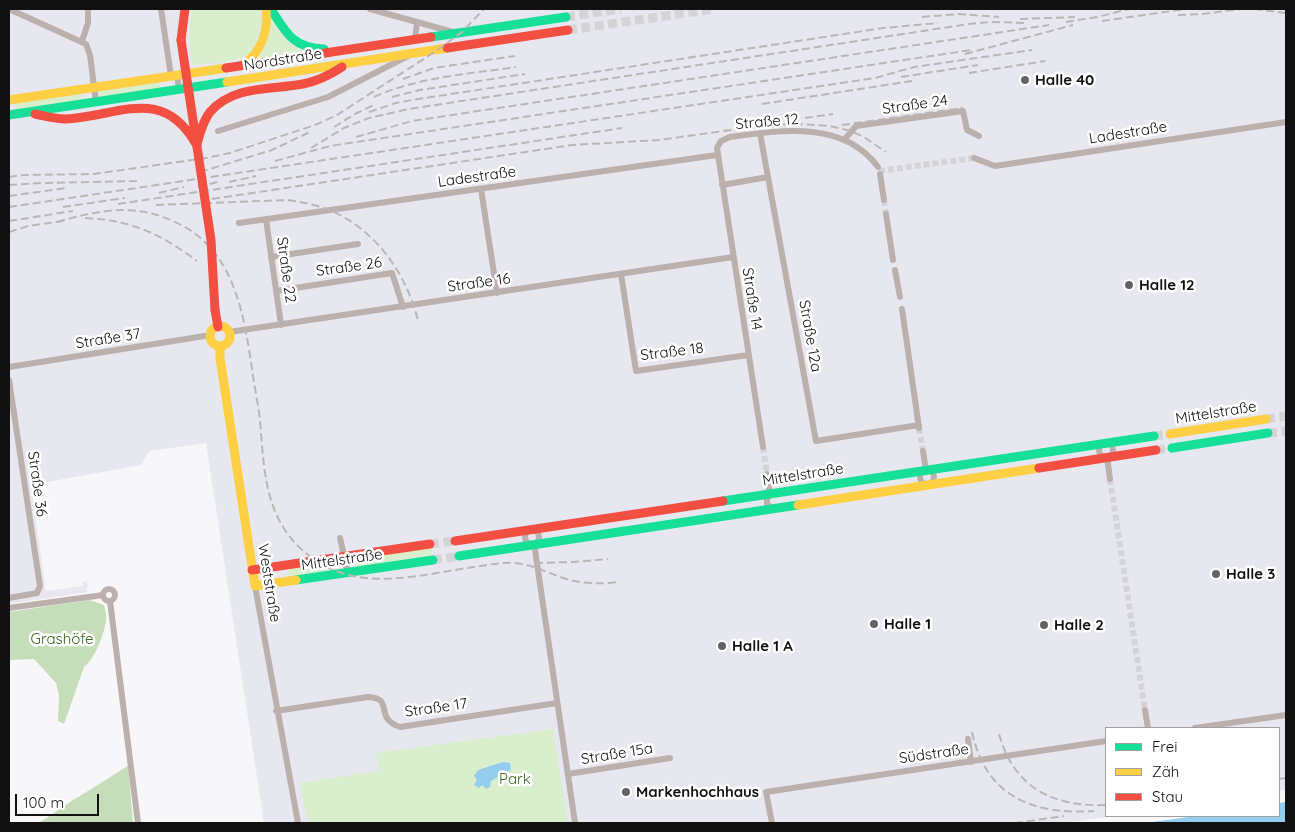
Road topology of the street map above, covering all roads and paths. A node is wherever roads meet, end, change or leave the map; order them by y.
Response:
1 (9, 9) edge
2 (88, 9) edge
3 (162, 9) edge
4 (185, 9) edge
5 (266, 9) edge
6 (271, 9) edge
7 (370, 9) edge
8 (417, 23) junction
9 (456, 33) junction
10 (415, 39) junction
11 (82, 41) junction
12 (357, 48) junction
13 (410, 55) junction
14 (346, 64) junction
15 (236, 67) junction
16 (171, 76) junction
17 (94, 88) junction
18 (179, 89) junction
19 (166, 91) junction
20 (9, 100) edge
21 (96, 102) junction
22 (28, 112) junction
23 (10, 116) edge
24 (1286, 122) edge
25 (218, 131) dead end
26 (760, 133) junction
27 (979, 136) dead end
28 (844, 140) junction
29 (196, 144) junction
30 (717, 155) junction
31 (974, 158) tunnel mouth
32 (768, 177) junction
33 (722, 185) junction
34 (481, 189) junction
35 (884, 200) tunnel mouth
36 (886, 214) tunnel mouth
37 (266, 219) junction
38 (239, 223) dead end
39 (358, 244) dead end
40 (271, 257) junction
41 (733, 257) junction
42 (893, 260) dead end
43 (895, 270) dead end
44 (620, 274) junction
45 (276, 291) junction
46 (496, 293) junction
47 (900, 298) dead end
48 (403, 307) junction
49 (902, 309) dead end
50 (281, 325) junction
51 (218, 327) junction
52 (229, 332) junction
53 (211, 335) junction
54 (220, 346) junction
55 (748, 355) junction
56 (9, 367) edge
57 (9, 380) edge
58 (1266, 419) tunnel mouth
59 (1268, 433) tunnel mouth
60 (1170, 434) tunnel mouth
61 (1154, 436) tunnel mouth
62 (1105, 444) junction
63 (763, 447) tunnel mouth
64 (1172, 448) tunnel mouth
65 (1156, 450) tunnel mouth
66 (923, 451) tunnel mouth
67 (1107, 457) junction
68 (926, 470) junction
69 (767, 474) tunnel mouth
70 (1110, 479) tunnel mouth
71 (928, 484) junction
72 (774, 493) junction
73 (776, 507) junction
74 (668, 509) junction
75 (595, 520) junction
76 (670, 523) junction
77 (531, 530) junction
78 (597, 534) junction
79 (340, 538) dead end
80 (456, 541) tunnel mouth
81 (534, 543) junction
82 (430, 544) tunnel mouth
83 (458, 556) tunnel mouth
84 (345, 557) junction
85 (433, 560) tunnel mouth
86 (252, 570) junction
87 (348, 573) junction
88 (255, 586) junction
89 (103, 595) junction
90 (9, 598) edge
91 (110, 601) junction
92 (9, 608) edge
93 (557, 703) junction
94 (1145, 710) tunnel mouth
95 (276, 711) junction
96 (1286, 715) edge
97 (1148, 727) edge
98 (1202, 727) edge
99 (968, 739) dead end
100 (1105, 742) edge
101 (670, 758) dead end
102 (971, 762) junction
103 (568, 774) junction
104 (138, 823) edge
105 (298, 823) edge
106 (575, 823) edge
107 (772, 823) edge

1 - 11 street
2 - 11 street
3 - 16 street
4 - 29 street, bridge
5 - 15 street
6 - 12 street
7 - 8 street
8 - 9 street
8 - 10 street
9 - 10 street, Nordstraße
9 - 13 street, Nordstraße
10 - 12 street, Nordstraße
11 - 17 street
12 - 15 street, Nordstraße
13 - 14 street, Nordstraße
13 - 25 street
14 - 18 street, Nordstraße
14 - 29 street
15 - 16 street, Nordstraße
16 - 17 street, Nordstraße
16 - 18 street
16 - 19 street
17 - 20 street, Nordstraße
17 - 21 street
18 - 19 street, Nordstraße
19 - 21 street, Nordstraße
21 - 22 street, Nordstraße
22 - 23 street, Nordstraße
22 - 29 street
24 - 31 street, Ladestraße
26 - 28 street, Straße 12
26 - 30 street, Straße 12
26 - 32 street, Straße 12a
27 - 28 street, Straße 24
28 - 35 street, Straße 12
29 - 51 street, bridge
30 - 33 street, Straße 14
30 - 34 street, Ladestraße
32 - 33 street
32 - 49 street, Straße 12a
33 - 41 street, Straße 14
34 - 37 street, Ladestraße
34 - 46 street
36 - 42 street
37 - 38 street, Ladestraße
37 - 40 street, Straße 22
39 - 40 street
40 - 45 street, Straße 22
41 - 44 street, Straße 16
41 - 55 street, Straße 14
43 - 47 street
44 - 46 street, Straße 16
44 - 55 street, Straße 18
45 - 48 street, Straße 26
45 - 50 street, Straße 22
46 - 48 street, Straße 16
48 - 50 street, Straße 16
50 - 52 street, Straße 16
51 - 52 street
51 - 53 street
52 - 54 street
53 - 54 street
53 - 56 street, Straße 37
54 - 86 street, Weststraße
55 - 63 street, Straße 14
57 - 90 street, Straße 36
58 - 60 street, Mittelstraße
59 - 64 street, Mittelstraße
61 - 62 street, Mittelstraße
62 - 67 street
62 - 68 street, Mittelstraße
65 - 67 street, Mittelstraße
66 - 68 street
67 - 70 street
67 - 71 street, Mittelstraße
68 - 71 street
68 - 71 street
68 - 72 street, Mittelstraße
69 - 72 street
71 - 73 street, Mittelstraße
72 - 73 street
72 - 73 street
72 - 74 street, Mittelstraße
73 - 76 street, Mittelstraße
74 - 75 street, Mittelstraße
74 - 76 street
75 - 77 street, Mittelstraße
75 - 78 street
76 - 78 street, Mittelstraße
77 - 80 street, Mittelstraße
77 - 81 street
78 - 81 street, Mittelstraße
79 - 84 street
81 - 83 street, Mittelstraße
81 - 93 street
82 - 84 street, Mittelstraße
84 - 86 street, Mittelstraße
84 - 87 street
85 - 87 street, Mittelstraße
86 - 88 street, Weststraße
87 - 88 street, Mittelstraße
88 - 95 street, Weststraße
89 - 91 street
89 - 91 street
89 - 92 street
91 - 104 street
93 - 95 street, Straße 17
93 - 103 street
94 - 97 street
95 - 105 street, Weststraße
96 - 98 street
99 - 102 street
100 - 102 street, Südstraße
101 - 103 street, Straße 15a
102 - 107 street, Südstraße
103 - 106 street

